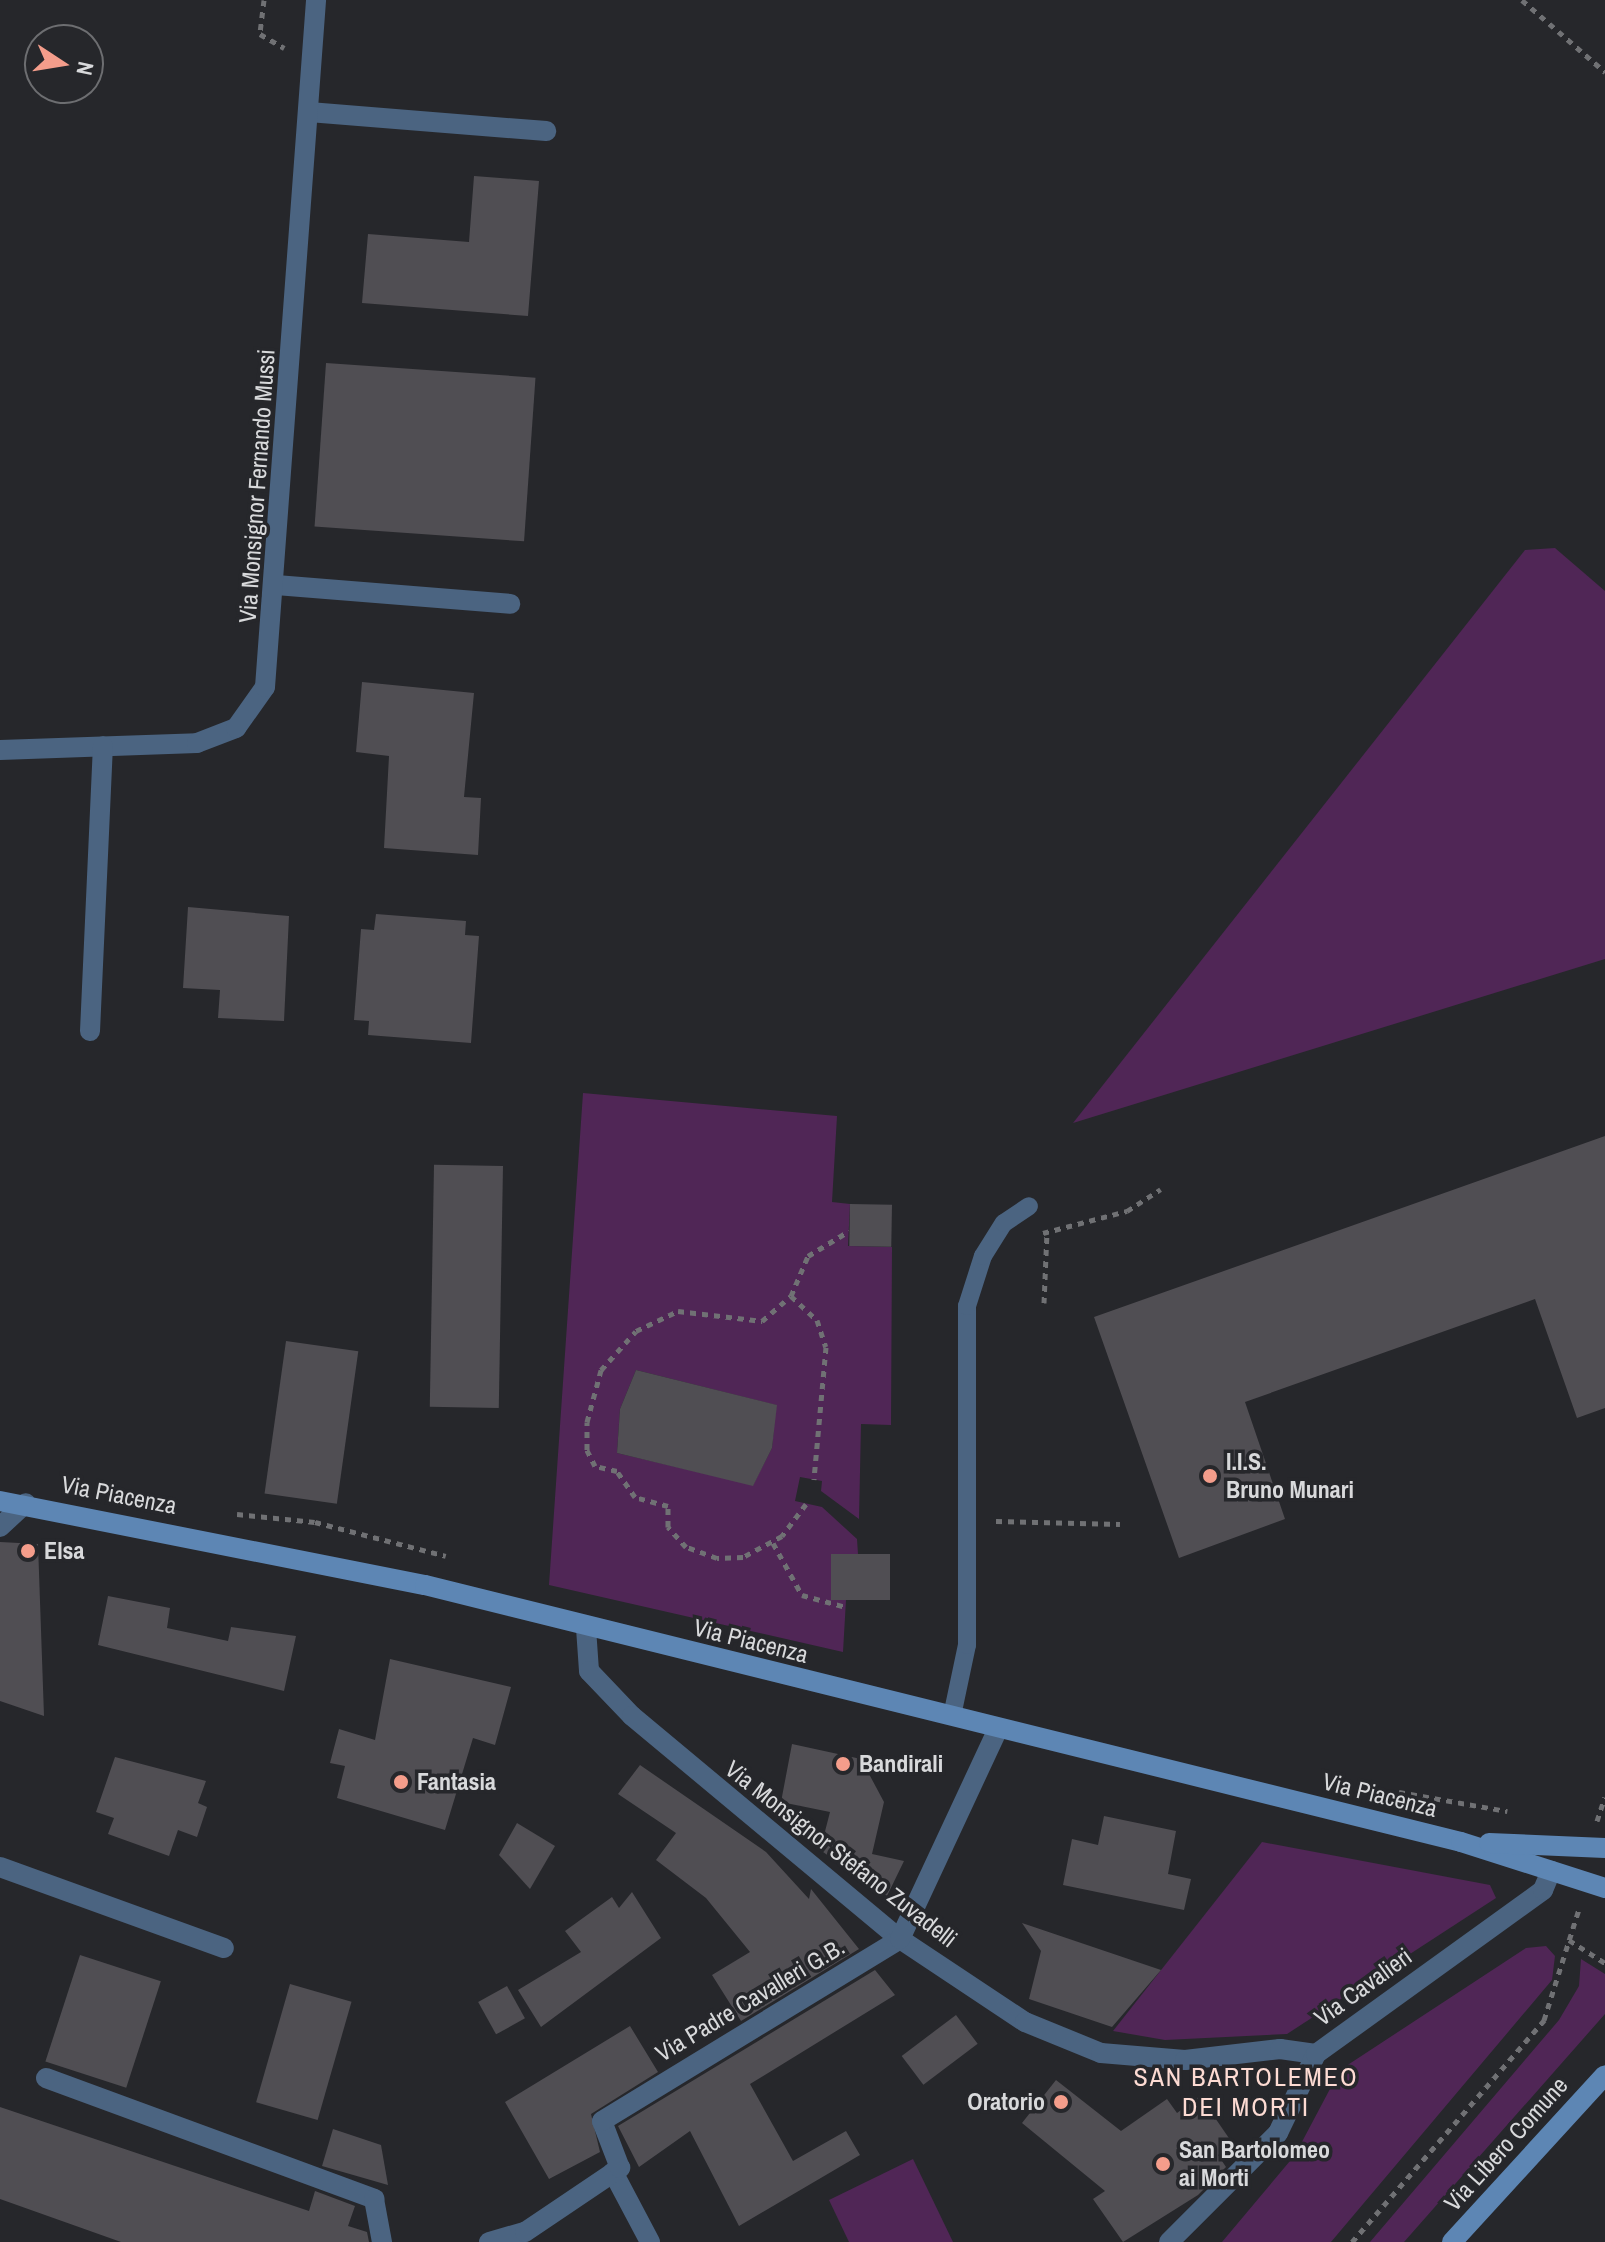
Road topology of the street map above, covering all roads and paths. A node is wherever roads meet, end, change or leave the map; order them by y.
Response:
1 (264, 0) edge
2 (316, 0) edge
3 (1522, 0) edge
4 (289, 60) dead end
5 (1605, 72) edge
6 (309, 112) junction
7 (546, 131) dead end
8 (276, 585) junction
9 (510, 604) dead end
10 (103, 746) junction
11 (0, 750) edge
12 (90, 1031) dead end
13 (1161, 1189) dead end
14 (1029, 1206) dead end
15 (1004, 1223) junction
16 (849, 1231) dead end
17 (1047, 1232) junction
18 (791, 1296) junction
19 (1044, 1303) dead end
20 (814, 1479) dead end
21 (0, 1501) edge
22 (26, 1503) junction
23 (806, 1504) dead end
24 (967, 1519) junction
25 (1120, 1524) dead end
26 (0, 1527) edge
27 (773, 1543) junction
28 (846, 1607) dead end
29 (586, 1628) junction
30 (952, 1716) junction
31 (998, 1729) junction
32 (1605, 1797) edge
33 (1461, 1842) junction
34 (1598, 1848) edge
35 (0, 1867) edge
36 (1551, 1871) junction
37 (1595, 1885) edge
38 (900, 1939) junction
39 (1569, 1940) junction
40 (224, 1948) dead end
41 (1605, 1963) edge
42 (1316, 2054) junction
43 (1603, 2075) edge
44 (46, 2078) dead end
45 (613, 2172) junction
46 (382, 2242) edge
47 (489, 2242) edge
48 (650, 2242) edge
49 (1169, 2242) edge
50 (1352, 2242) edge
51 (1452, 2242) edge

1 - 4 path
2 - 6 street, Via Monsignor Fernando Mussi
3 - 5 path
6 - 7 street
6 - 8 street, Via Monsignor Fernando Mussi
8 - 9 street
8 - 10 street, Via Monsignor Fernando Mussi
10 - 11 street, Via Monsignor Fernando Mussi
10 - 12 street
13 - 17 path
14 - 15 lane
15 - 17 path
15 - 24 lane
16 - 18 path
17 - 19 path
18 - 20 path
18 - 27 path
21 - 22 main road, Via Piacenza
22 - 26 street, Via Piacenza
22 - 29 main road, Via Piacenza
23 - 27 path
24 - 25 path
24 - 30 lane
27 - 28 path
29 - 30 main road, Via Piacenza
29 - 38 street, Via Monsignor Stefano Zuvadelli
30 - 31 main road, Via Piacenza
31 - 33 main road, Via Piacenza
31 - 38 street
32 - 34 path
33 - 34 main road, Via Piacenza
33 - 36 main road, Via Piacenza
35 - 40 street
36 - 37 main road, Via Piacenza
36 - 42 street, Via Cavalieri
37 - 39 path
38 - 42 street, Via Monsignor Stefano Zuvadelli
38 - 45 street, Via Padre Cavalleri G.B.
39 - 41 path
39 - 50 path
42 - 49 street, Via Cavalieri
43 - 51 main road, Via Libero Comune
44 - 46 street
45 - 47 street
45 - 48 street

